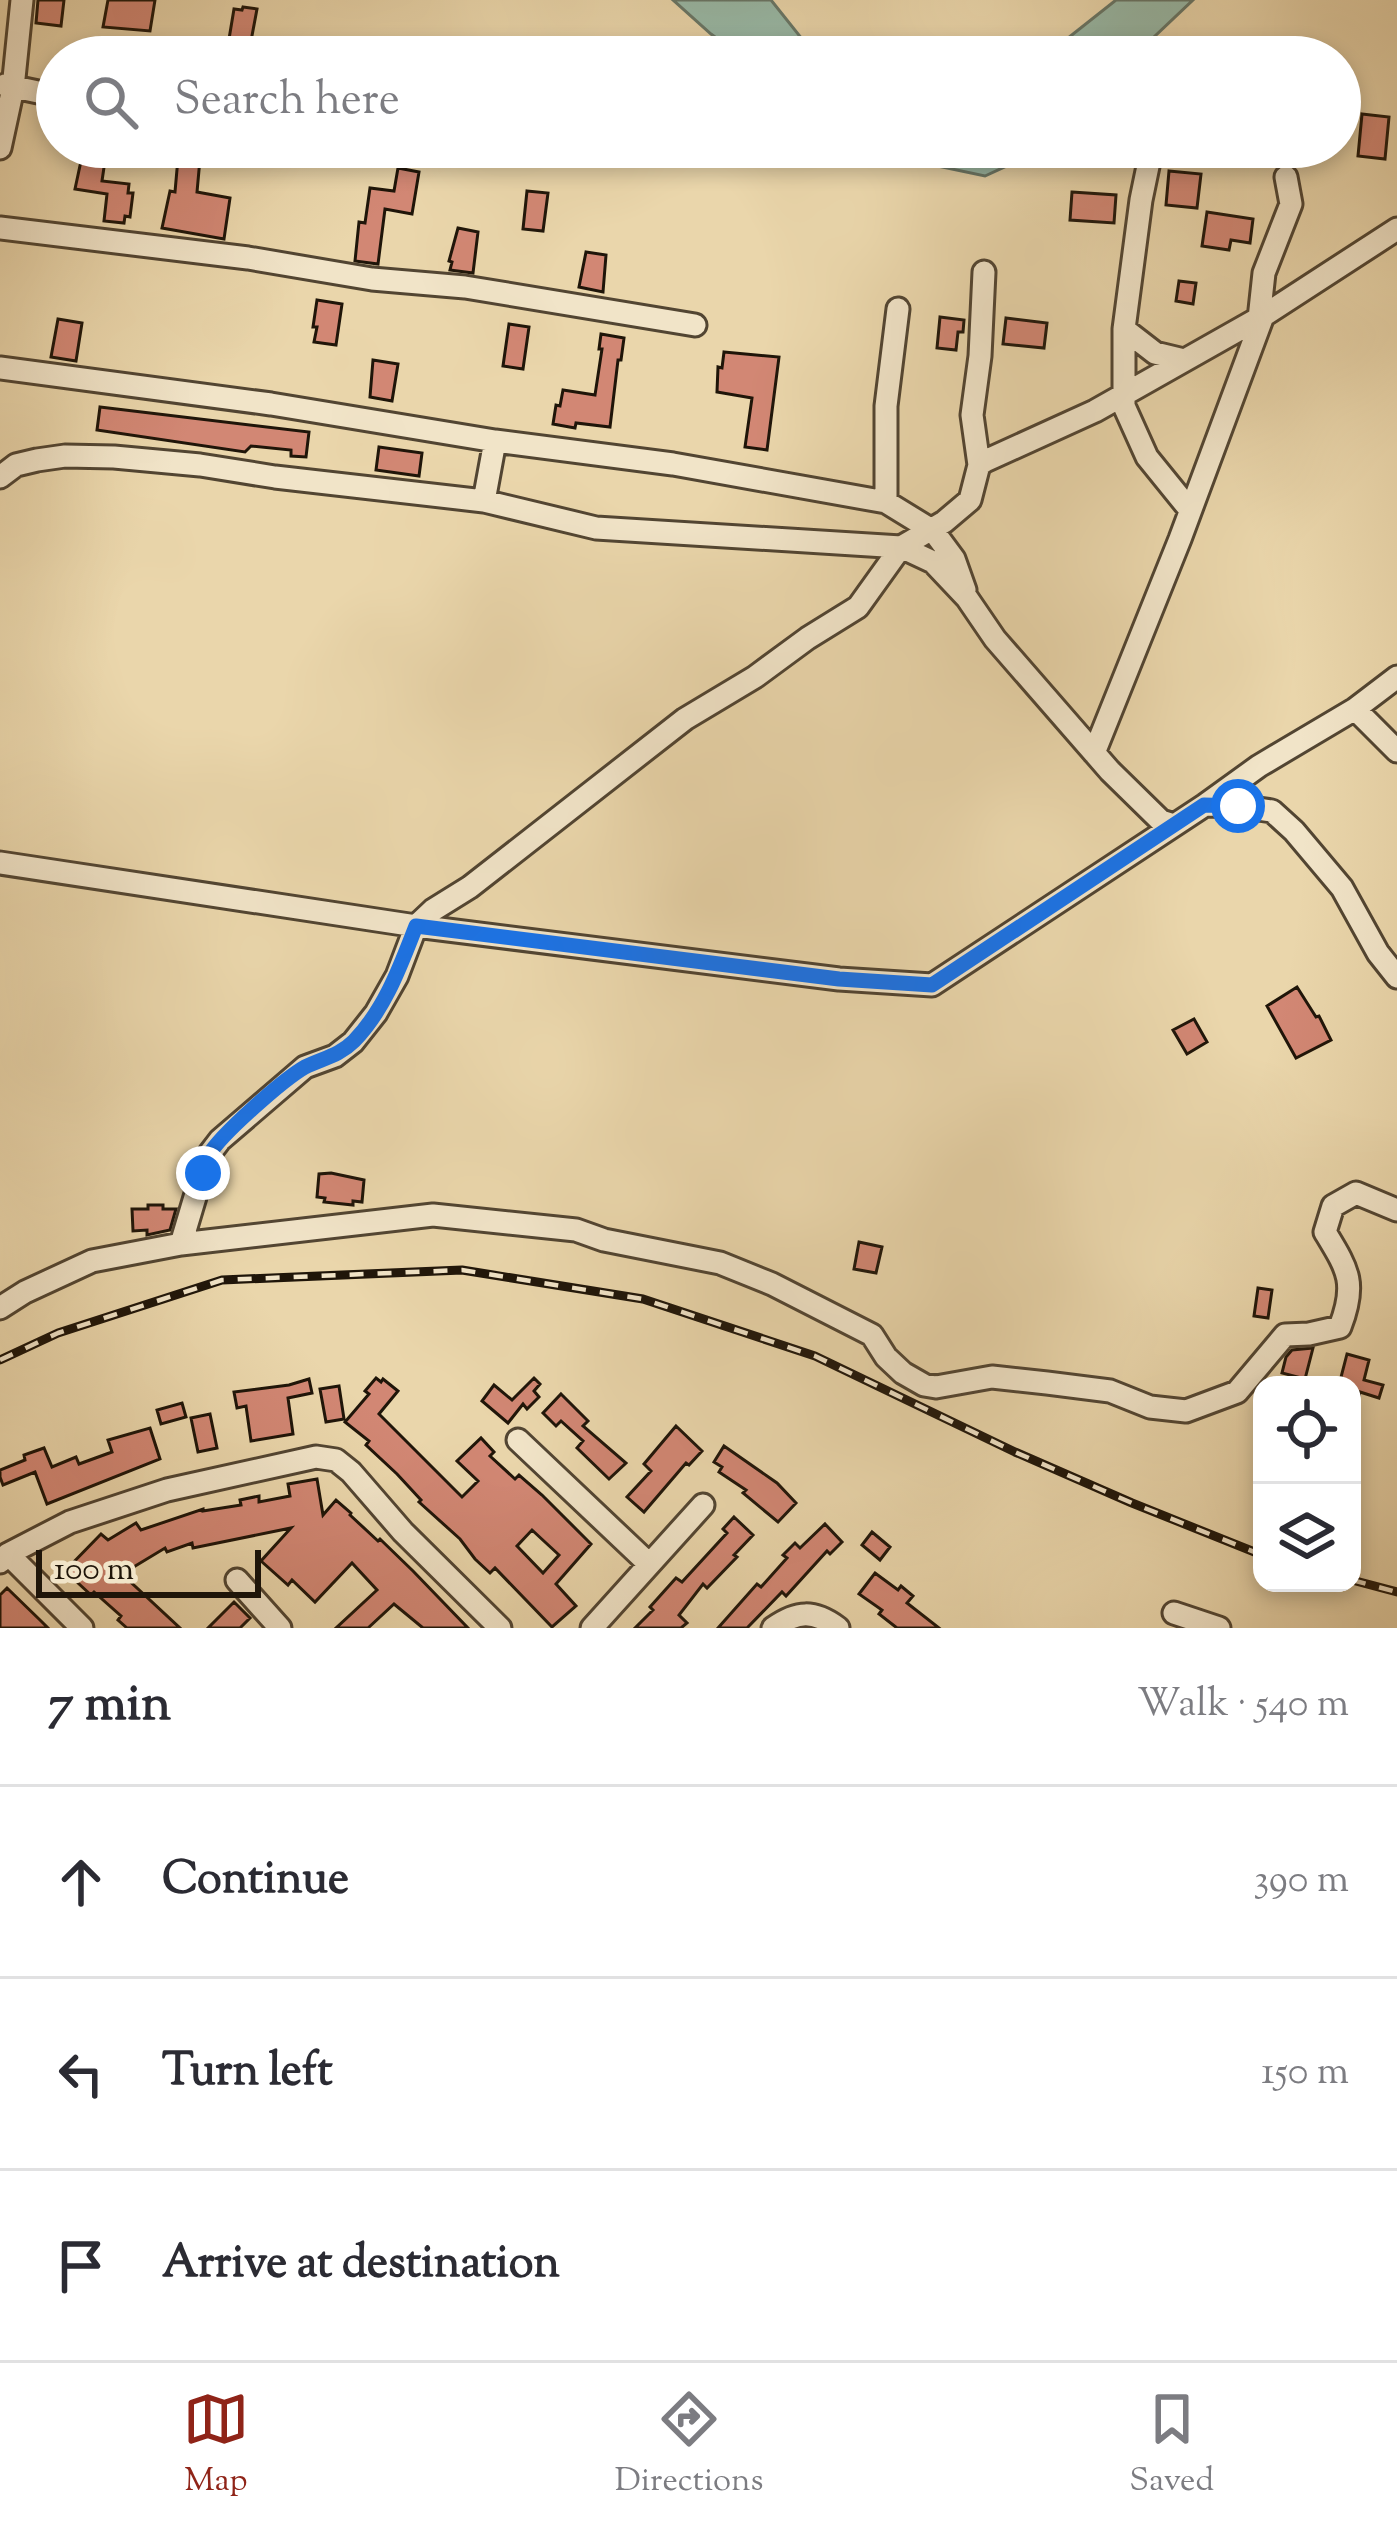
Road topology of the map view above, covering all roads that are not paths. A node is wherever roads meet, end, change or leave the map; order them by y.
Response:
1 (22, 0) edge
2 (7, 86) edge
3 (0, 148) edge
4 (1148, 168) edge
5 (1286, 177) dead end
6 (0, 228) edge
7 (1397, 229) edge
8 (983, 272) dead end
9 (898, 309) dead end
10 (1261, 317) junction
11 (695, 326) dead end
12 (1124, 329) junction
13 (1224, 338) junction
14 (1184, 360) junction
15 (1246, 362) junction
16 (0, 368) edge
17 (1124, 394) junction
18 (495, 442) junction
19 (979, 465) junction
20 (0, 477) edge
21 (484, 501) junction
22 (886, 502) junction
23 (1190, 510) junction
24 (930, 529) junction
25 (902, 547) junction
26 (968, 598) junction
27 (1397, 677) edge
28 (1354, 709) junction
29 (1397, 751) edge
30 (1094, 753) junction
31 (1204, 805) junction
32 (1174, 826) junction
33 (0, 863) edge
34 (416, 926) junction
35 (1397, 977) edge
36 (1397, 1210) edge
37 (181, 1244) junction
38 (0, 1308) edge
39 (518, 1440) dead end
40 (703, 1504) dead end
41 (4, 1558) edge
42 (649, 1564) junction
43 (237, 1580) dead end
44 (1174, 1613) dead end
45 (82, 1628) edge
46 (280, 1628) edge
47 (500, 1628) edge
48 (592, 1628) edge
49 (773, 1628) edge
50 (838, 1628) edge
51 (1219, 1628) edge

1 - 2 street
2 - 3 street
4 - 12 street
5 - 10 street
6 - 11 street
7 - 10 street
8 - 19 street
9 - 22 street
10 - 13 street
10 - 15 street
12 - 14 street
12 - 17 street
13 - 14 street
13 - 15 street
14 - 17 street
15 - 23 street
16 - 18 street
17 - 19 street
17 - 23 street
18 - 21 street
18 - 22 street
19 - 24 street
20 - 21 street
21 - 25 street
22 - 24 street
23 - 30 street
24 - 25 street
24 - 26 street
25 - 26 street
25 - 34 street
26 - 30 street
27 - 28 street
28 - 29 street
28 - 31 street
30 - 32 street
31 - 32 street
31 - 35 street
32 - 34 street
33 - 34 street
34 - 37 street
36 - 37 street
37 - 38 street
39 - 42 street
40 - 42 street
41 - 45 street
41 - 47 street
42 - 48 street
43 - 46 street
44 - 51 street
49 - 50 street

